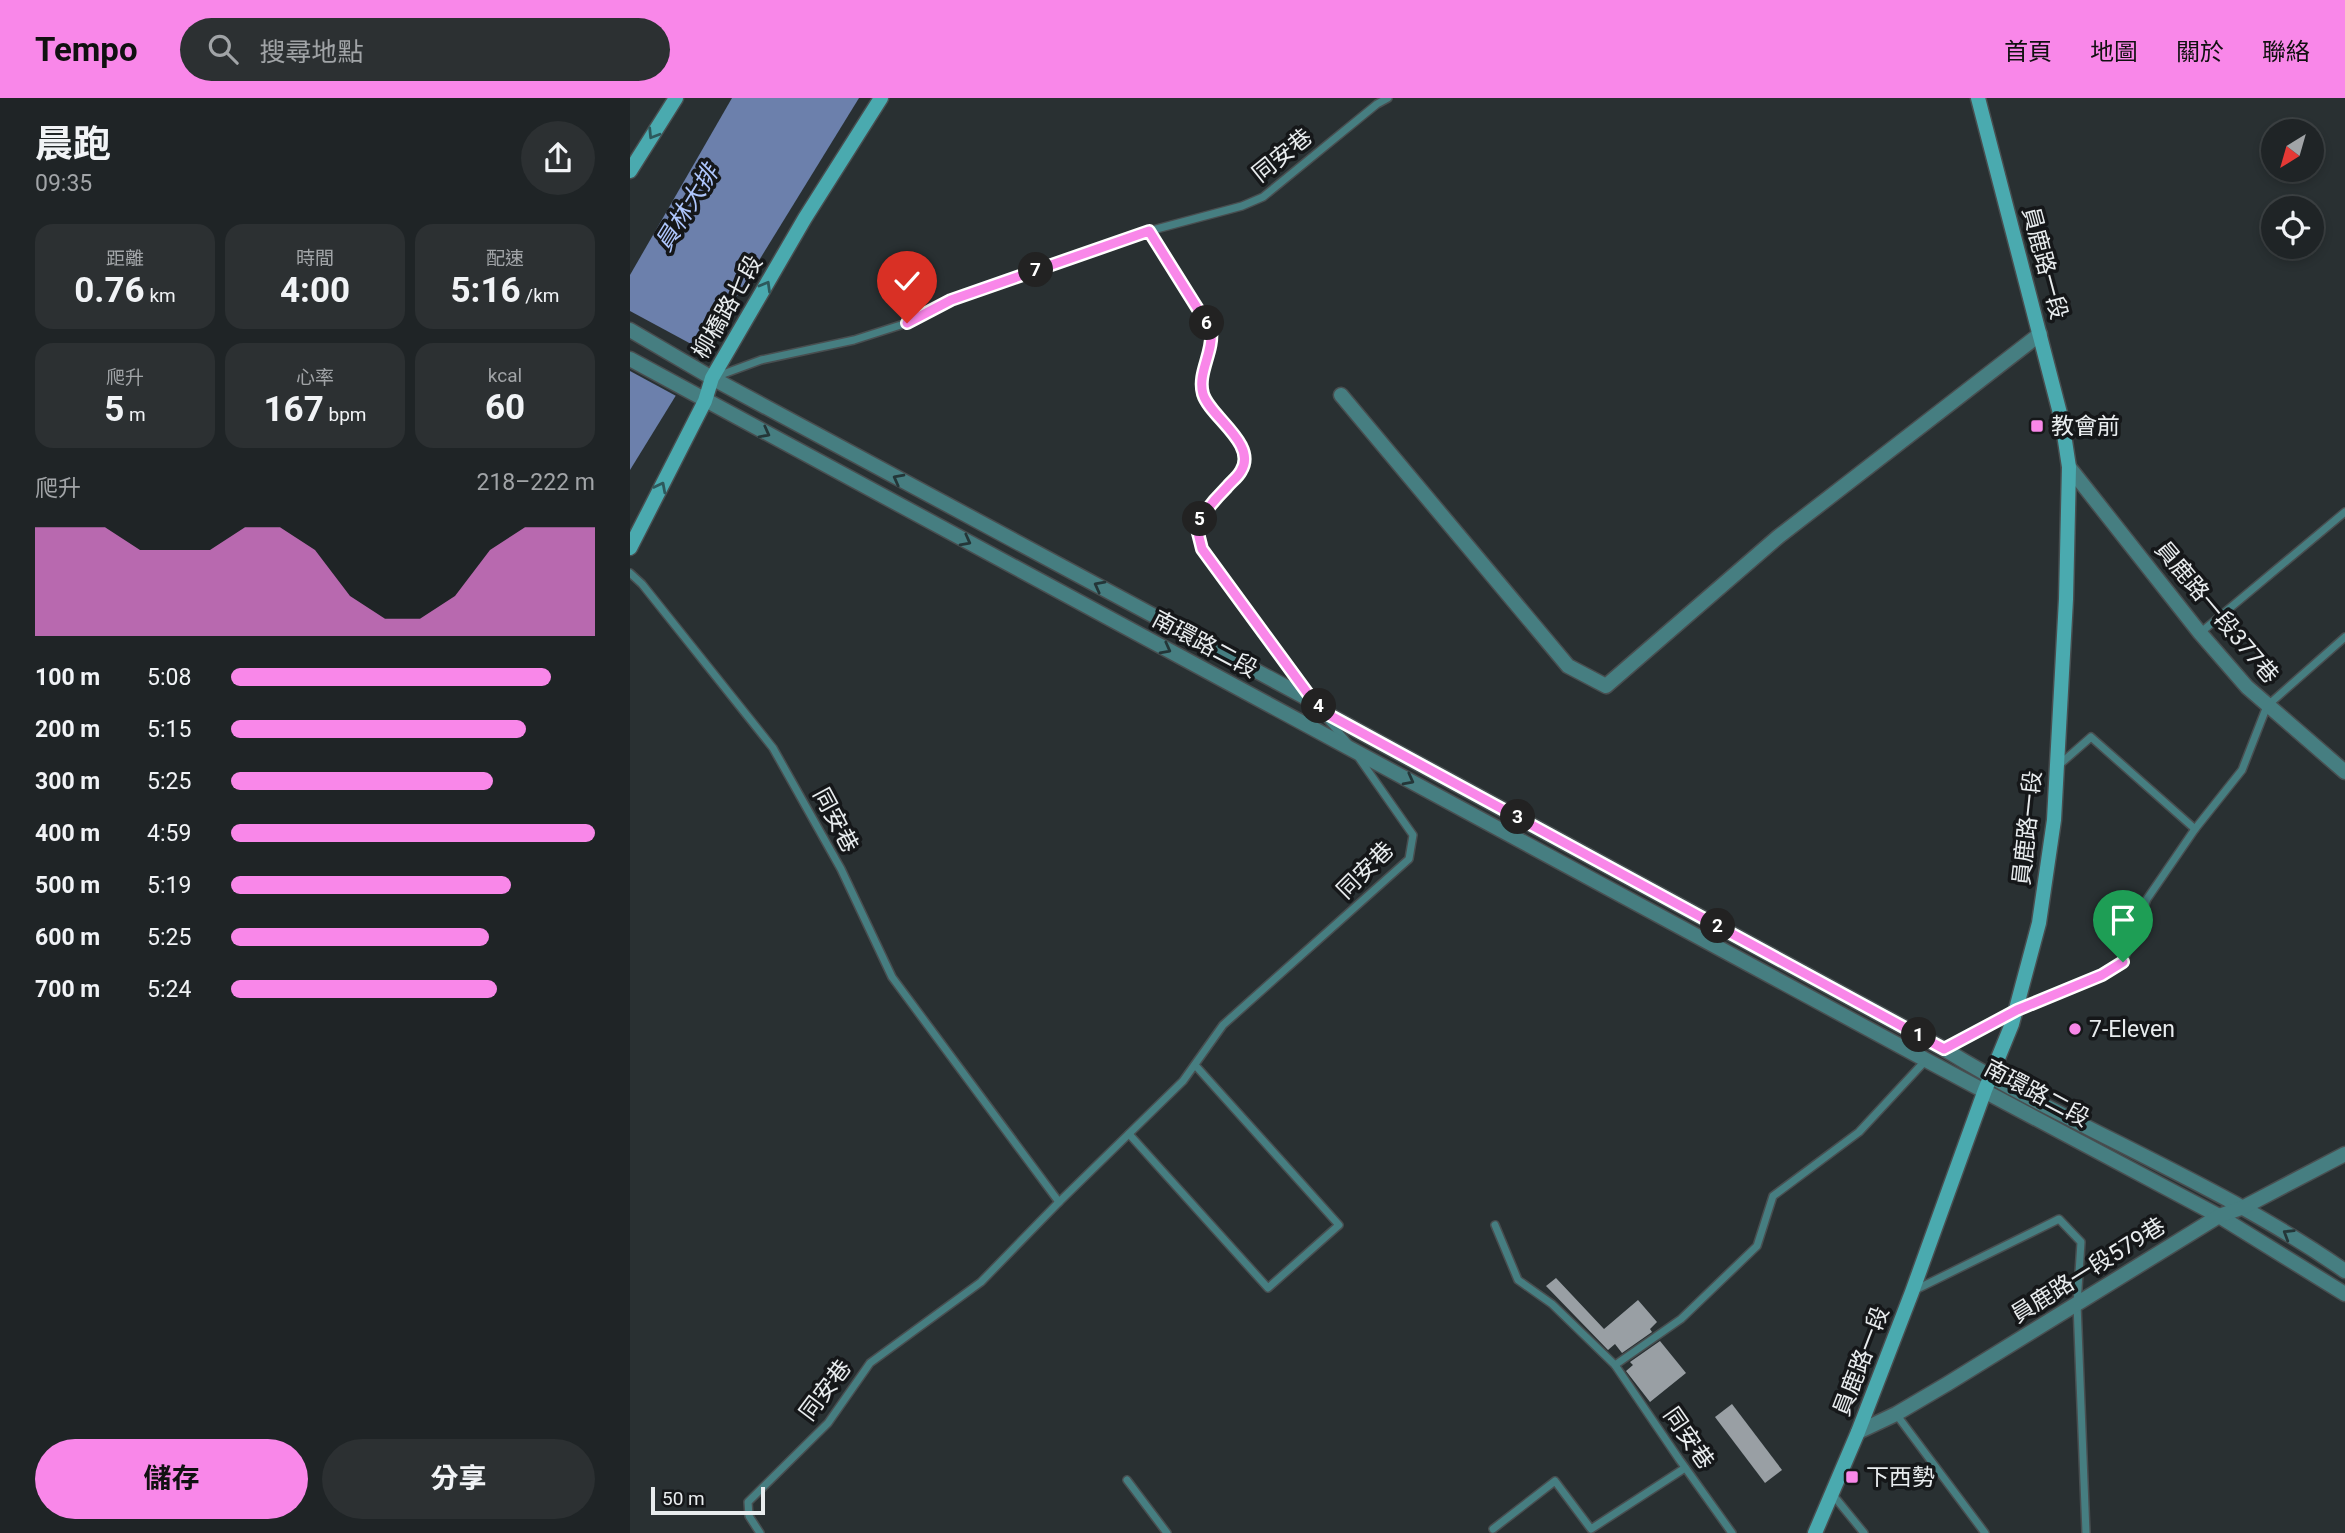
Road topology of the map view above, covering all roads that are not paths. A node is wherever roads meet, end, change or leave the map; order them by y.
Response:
1 (676, 98) edge
2 (881, 98) edge
3 (1388, 98) edge
4 (1978, 98) edge
5 (630, 171) edge
6 (1149, 231) junction
7 (630, 330) edge
8 (2040, 334) junction
9 (630, 359) edge
10 (712, 378) junction
11 (1341, 395) dead end
12 (705, 401) junction
13 (2069, 467) junction
14 (2345, 512) edge
15 (630, 548) edge
16 (630, 573) edge
17 (2200, 633) junction
18 (2345, 637) edge
19 (1314, 702) junction
20 (2267, 706) junction
21 (1354, 750) junction
22 (2057, 766) junction
23 (2345, 772) edge
24 (2194, 828) junction
25 (2017, 1010) junction
26 (1944, 1049) junction
27 (1926, 1060) junction
28 (1195, 1065) junction
29 (1988, 1084) junction
30 (1129, 1133) junction
31 (2345, 1154) edge
32 (1059, 1202) junction
33 (2244, 1207) junction
34 (2219, 1216) junction
35 (1495, 1225) dead end
36 (2345, 1271) edge
37 (1912, 1292) junction
38 (2345, 1294) edge
39 (2077, 1304) junction
40 (1615, 1365) junction
41 (1896, 1414) junction
42 (1858, 1432) junction
43 (1685, 1468) junction
44 (1127, 1480) dead end
45 (1833, 1495) junction
46 (1493, 1529) dead end
47 (760, 1533) edge
48 (1167, 1533) edge
49 (1732, 1533) edge
50 (1815, 1533) edge
51 (1864, 1533) edge
52 (1985, 1533) edge
53 (2086, 1533) edge

1 -> 5 main road
10 -> 2 main road, 柳橋路七段
3 - 6 lane, 同安巷
4 - 8 main road, 員鹿路一段
6 - 10 lane, 同安巷
6 - 19 lane, 同安巷
7 - 10 street, 南環路二段
8 - 11 street
8 - 13 main road, 員鹿路一段
9 - 12 street, 南環路二段
10 - 12 main road, 柳橋路七段
19 -> 10 street, 南環路二段
15 -> 12 main road, 柳橋路七段
12 -> 21 street, 南環路二段
13 - 17 street, 員鹿路一段377巷
13 - 22 main road, 員鹿路一段
14 - 17 lane
16 - 32 lane, 同安巷
17 - 20 street, 員鹿路一段377巷
18 - 20 lane
19 - 21 lane, 同安巷
19 - 26 street, 南環路二段
20 - 23 street, 員鹿路一段377巷
20 - 24 lane
21 -> 27 street, 南環路二段
21 - 28 lane, 同安巷
22 - 24 lane
22 - 25 main road, 員鹿路一段
24 - 25 lane
25 - 26 lane
25 - 29 main road, 員鹿路一段
26 - 29 street, 南環路二段
27 - 29 street, 南環路二段
27 - 40 lane
28 - 30 lane, 同安巷
28 - 30 lane
29 - 33 street, 南環路二段
29 - 34 street, 南環路二段
29 - 37 main road, 員鹿路一段
30 - 32 lane, 同安巷
31 - 33 street, 員鹿路一段579巷
32 - 47 lane, 同安巷
33 - 34 street, 員鹿路一段579巷
36 -> 33 street, 南環路二段
34 - 38 street, 南環路二段
34 - 39 street, 員鹿路一段579巷
35 - 40 lane, 同安巷
37 - 39 lane
37 - 42 main road, 員鹿路一段
39 - 41 street, 員鹿路一段579巷
39 - 53 lane
40 - 43 lane, 同安巷
41 - 42 street, 員鹿路一段579巷
41 - 52 lane
42 - 45 main road, 員鹿路一段
43 - 46 lane
43 - 49 lane, 同安巷
44 - 48 lane
45 - 50 main road, 員鹿路一段
45 - 51 lane

